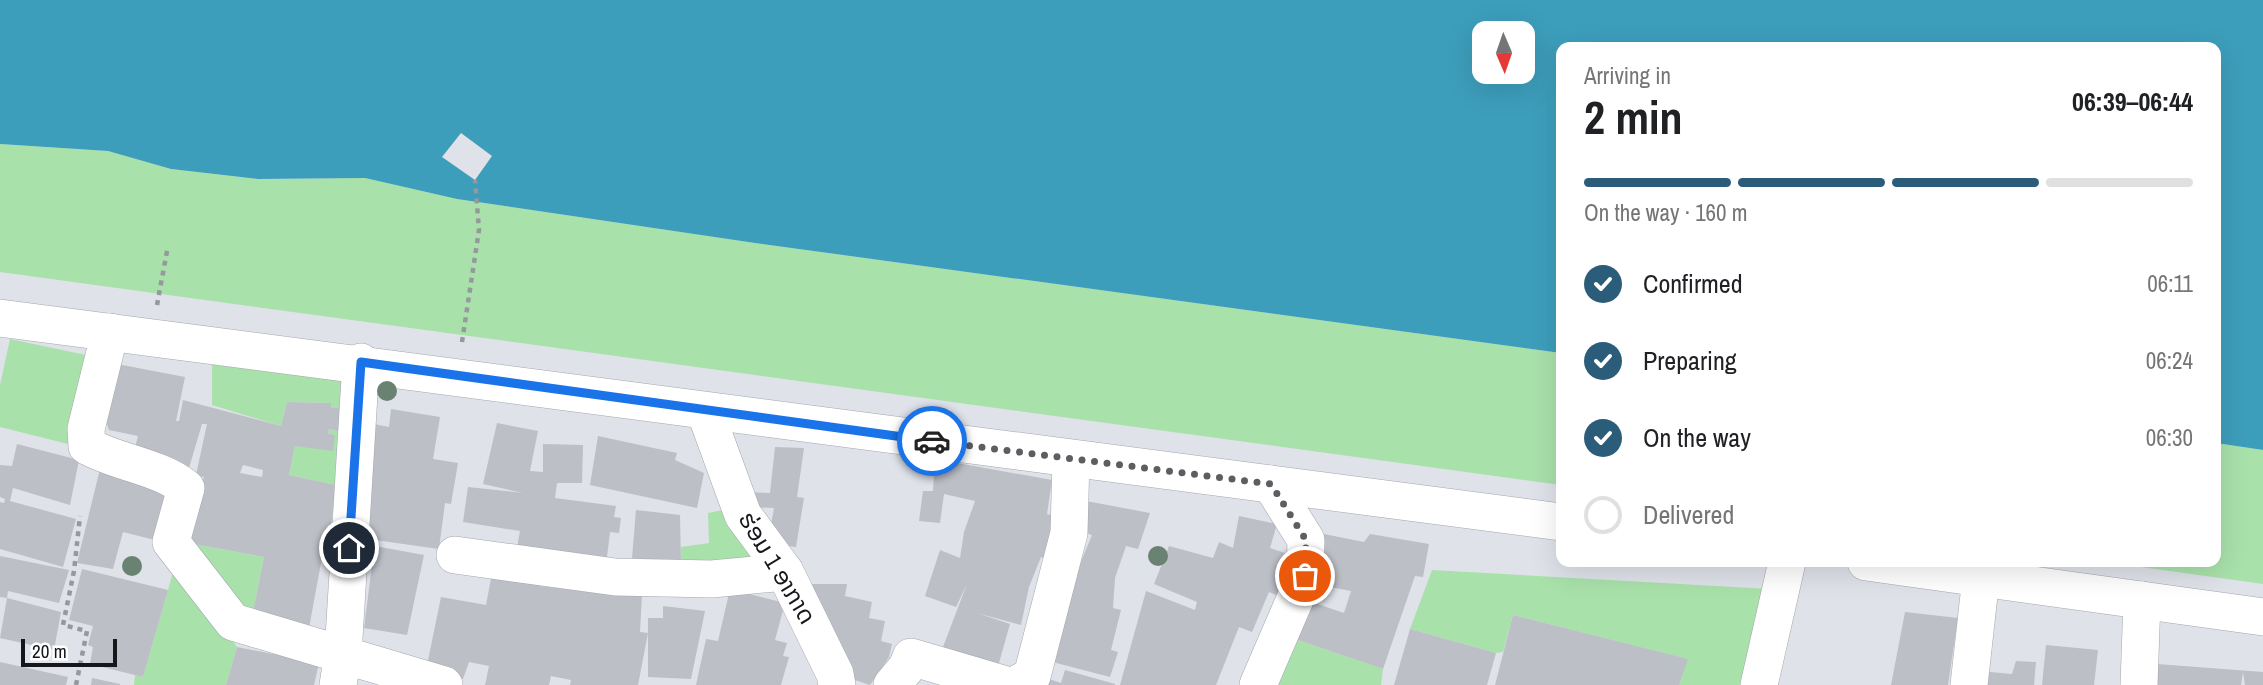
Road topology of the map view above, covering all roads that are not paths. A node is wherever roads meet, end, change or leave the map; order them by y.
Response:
1 (0, 320) edge
2 (110, 332) junction
3 (361, 362) junction
4 (705, 411) junction
5 (1071, 459) junction
6 (1271, 484) junction
7 (1556, 521) edge
8 (455, 555) dead end
9 (1786, 567) edge
10 (1904, 567) edge
11 (785, 572) junction
12 (1981, 577) junction
13 (2142, 600) junction
14 (2263, 617) edge
15 (341, 669) edge
16 (444, 685) edge
17 (837, 685) edge
18 (892, 685) edge
19 (1006, 685) edge
20 (1015, 685) edge
21 (1258, 685) edge
22 (1759, 685) edge
23 (1969, 685) edge
24 (2139, 685) edge

1 - 2 street
2 - 3 street
2 - 15 street
3 - 4 street
3 - 15 street
4 - 5 street
4 - 11 street, ຮ່ອມ 1 ອາກາດ
5 - 6 street
5 - 20 street
6 - 7 street
6 - 21 street
8 - 11 street
9 - 22 street
10 - 12 street
11 - 17 street, ຮ່ອມ 1 ອາກາດ
12 - 13 street
12 - 23 street
13 - 14 street
13 - 24 street
15 - 16 street
18 - 19 street

